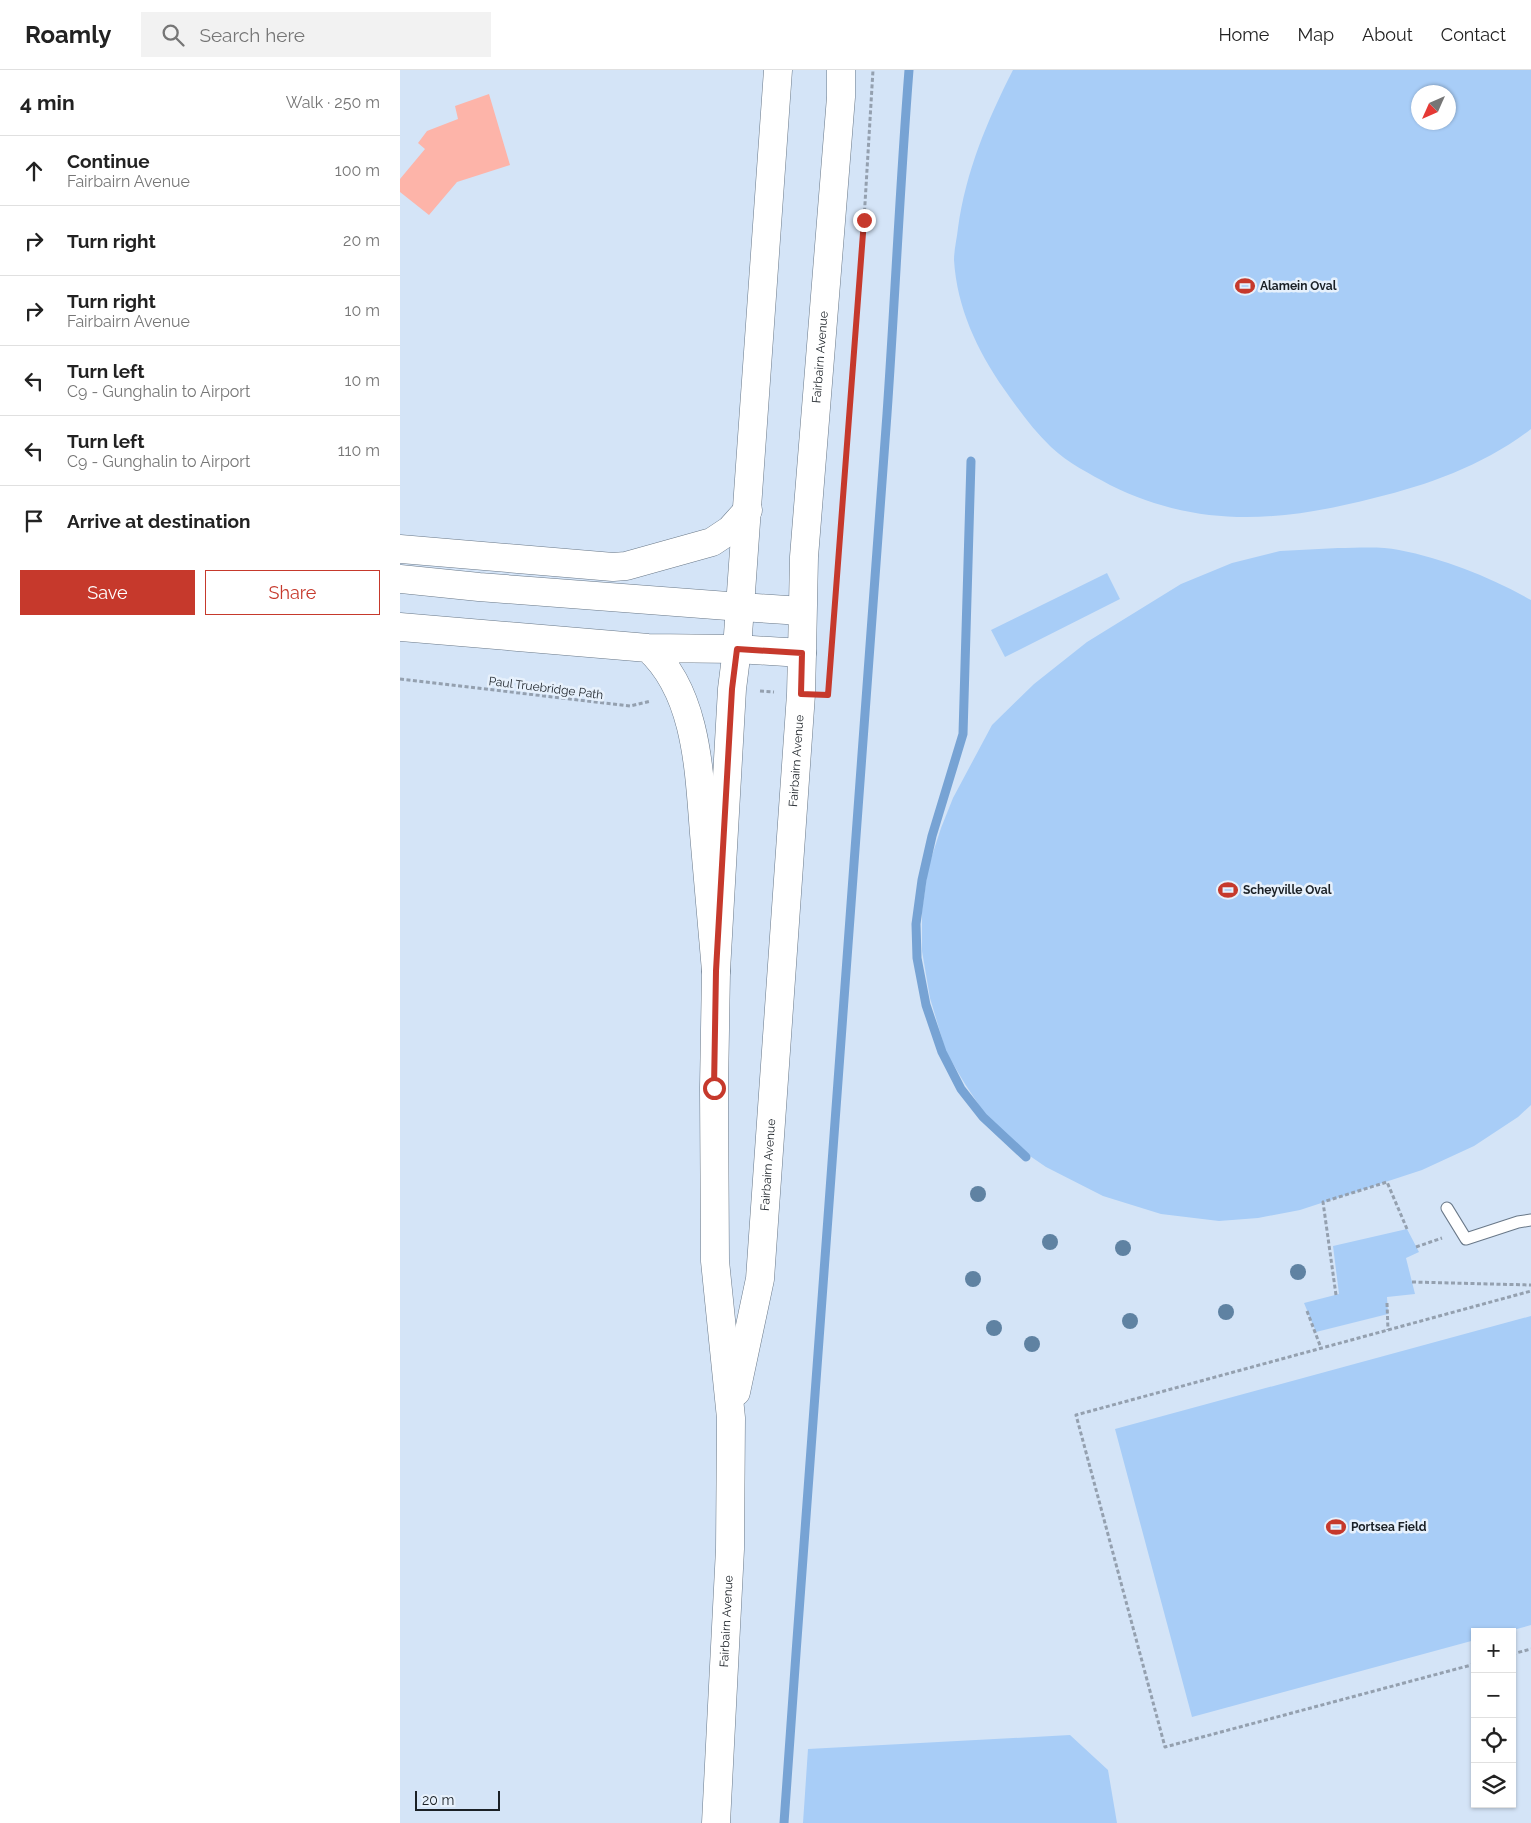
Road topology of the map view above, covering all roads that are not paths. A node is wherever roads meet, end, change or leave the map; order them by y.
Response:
1 (778, 70) edge
2 (841, 70) edge
3 (748, 510) junction
4 (400, 549) edge
5 (400, 579) edge
6 (741, 607) junction
7 (802, 611) junction
8 (400, 627) edge
9 (648, 648) junction
10 (737, 649) junction
11 (802, 653) junction
12 (716, 971) junction
13 (1447, 1208) dead end
14 (1531, 1220) edge
15 (731, 1418) junction
16 (716, 1823) edge

1 - 3 main road, Fairbairn Avenue
2 - 7 main road, Fairbairn Avenue
3 - 4 main road
3 - 6 main road, Fairbairn Avenue
5 - 6 main road
6 - 7 main road
6 - 10 main road, Fairbairn Avenue
7 - 11 main road, Fairbairn Avenue
8 - 9 main road
9 - 10 main road
9 - 12 main road
10 - 11 main road
10 - 12 main road, Fairbairn Avenue
11 - 15 main road, Fairbairn Avenue
12 - 15 main road, Fairbairn Avenue
13 - 14 lane
15 - 16 main road, Fairbairn Avenue

